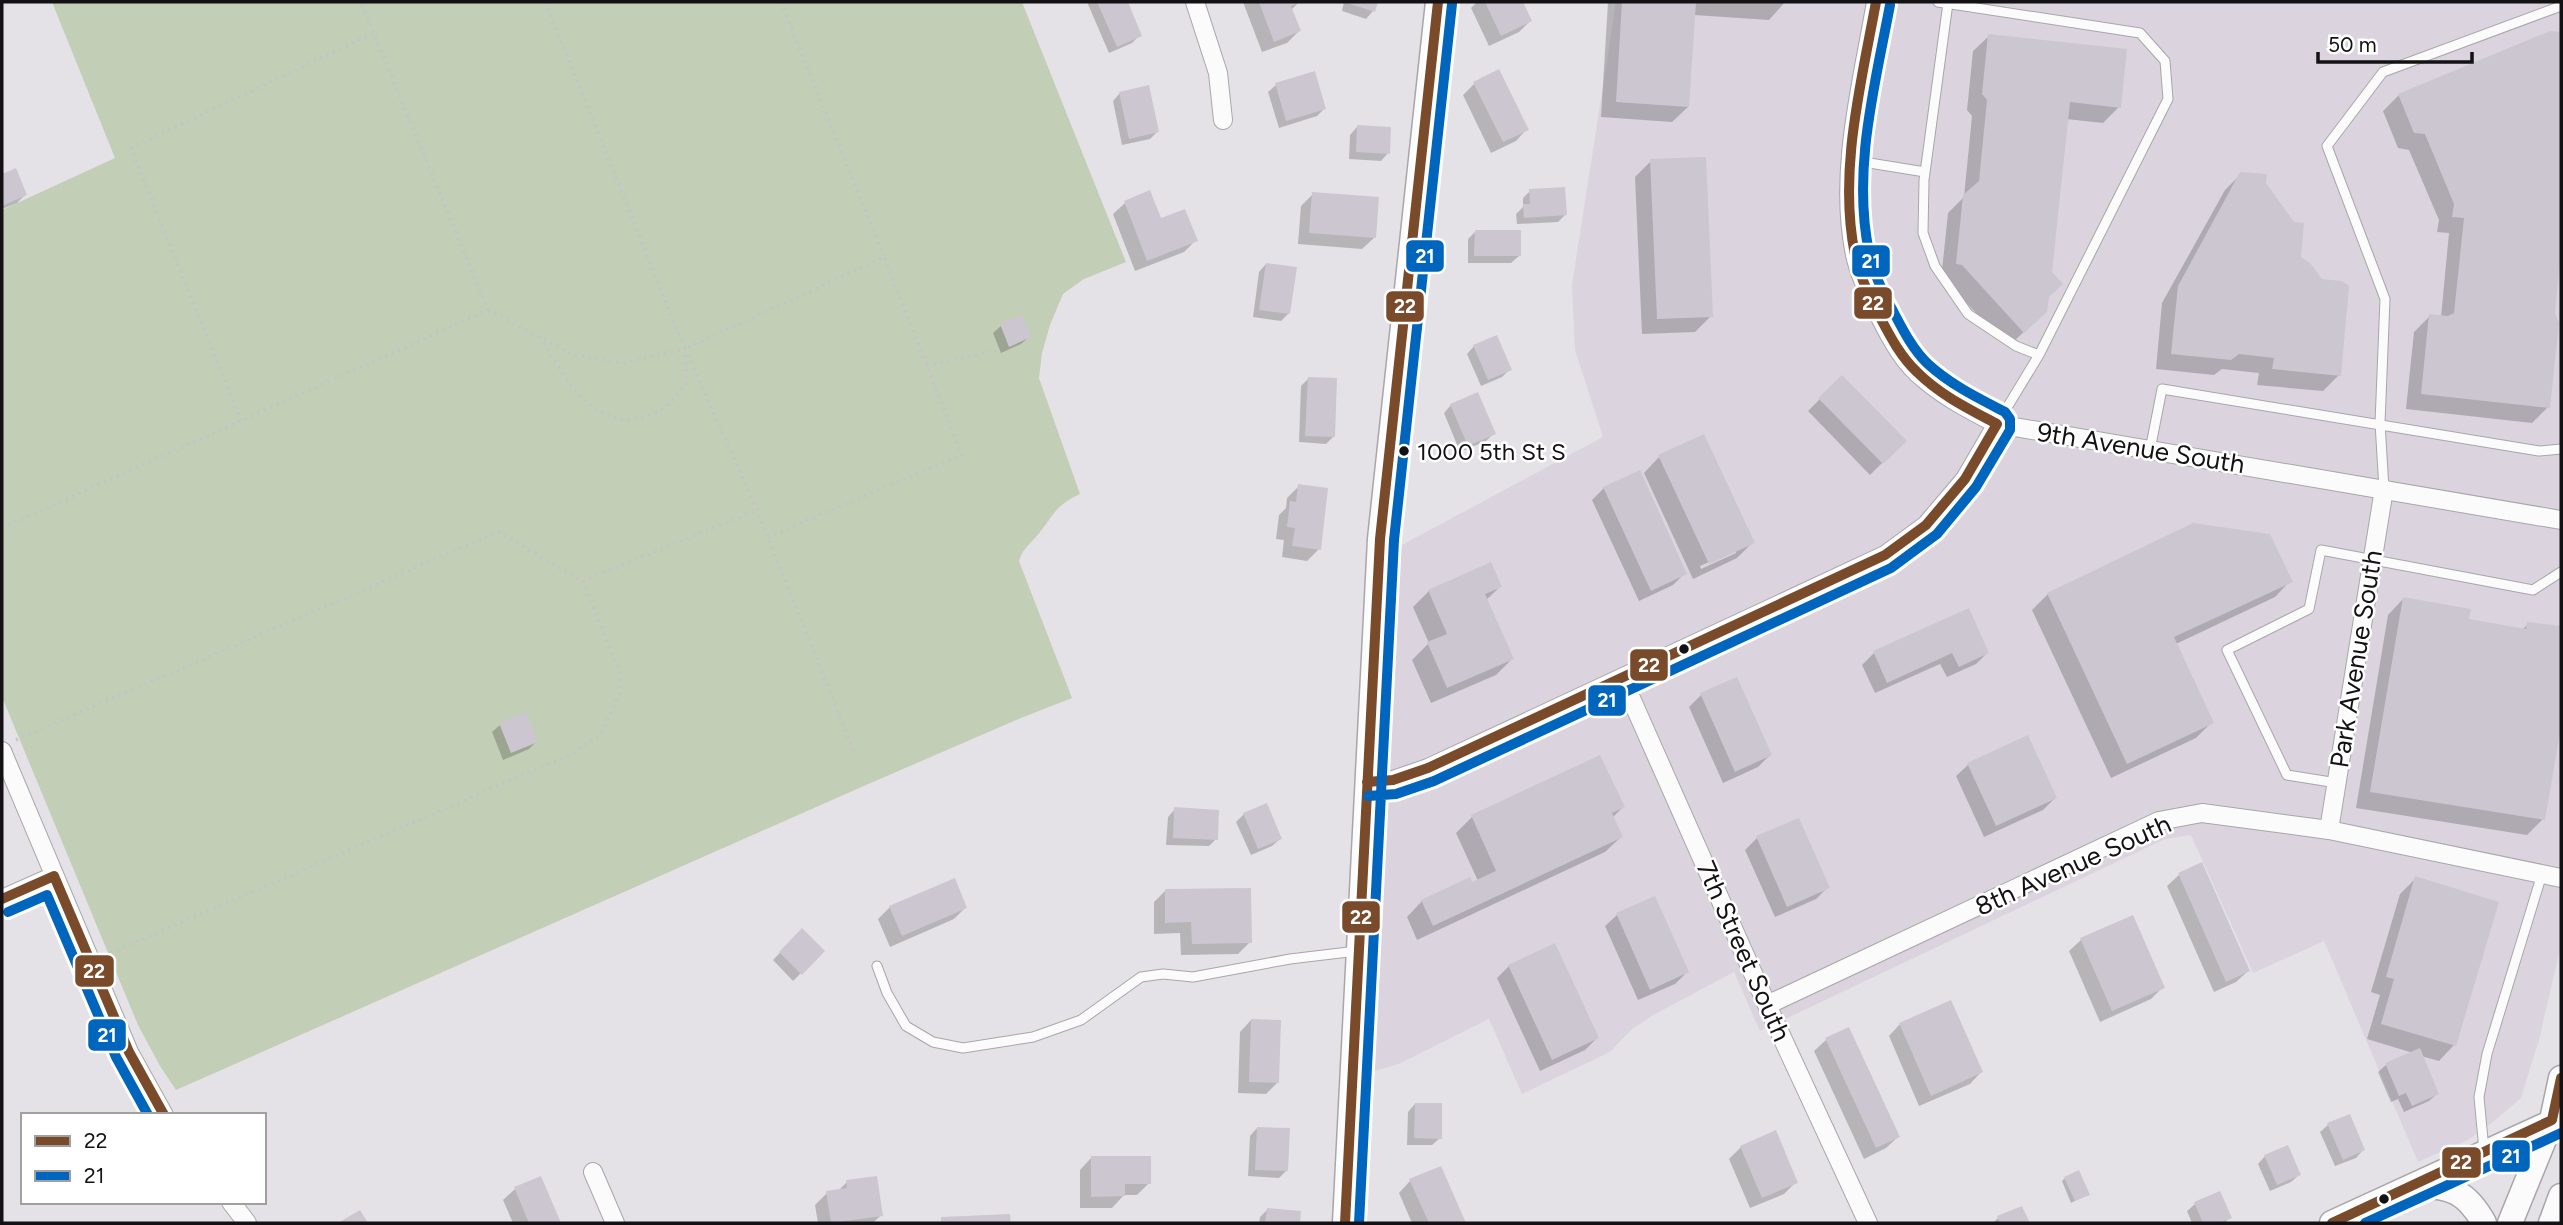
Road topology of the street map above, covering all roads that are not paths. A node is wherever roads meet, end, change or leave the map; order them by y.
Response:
1 (1195, 2) edge
2 (1438, 2) edge
3 (1875, 2) edge
4 (1943, 2) edge
5 (2561, 6) edge
6 (1223, 120) dead end
7 (1851, 160) junction
8 (1925, 172) junction
9 (2039, 355) junction
10 (2379, 423) junction
11 (1997, 424) junction
12 (2561, 449) edge
13 (2150, 450) junction
14 (2384, 489) junction
15 (2561, 520) edge
16 (2372, 558) junction
17 (2561, 572) edge
18 (1622, 678) junction
19 (8, 746) edge
20 (1367, 782) junction
21 (2337, 783) junction
22 (2329, 830) junction
23 (2542, 874) junction
24 (54, 876) junction
25 (2561, 878) edge
26 (2, 899) edge
27 (1359, 951) junction
28 (877, 967) dead end
29 (1767, 1005) junction
30 (2561, 1078) edge
31 (163, 1113) edge
32 (2556, 1119) edge
33 (2484, 1152) junction
34 (593, 1172) dead end
35 (2412, 1186) junction
36 (2561, 1196) edge
37 (233, 1204) edge
38 (247, 1223) edge
39 (615, 1223) edge
40 (1345, 1223) edge
41 (1868, 1223) edge
42 (2332, 1223) edge
43 (2484, 1223) edge
44 (2510, 1223) edge
45 (2551, 1223) edge

1 - 6 street
2 - 20 street
3 - 7 street, 9th Avenue South
4 - 8 lane
4 - 9 lane
5 - 10 lane
7 - 8 lane
7 - 11 street, 9th Avenue South
8 - 9 lane
9 - 11 lane
10 - 12 lane
10 - 13 lane
10 - 14 lane
11 - 13 street, 9th Avenue South
11 - 18 street
13 - 14 street, 9th Avenue South
14 - 15 street, 9th Avenue South
14 - 16 street, Park Avenue South
16 - 17 lane
16 - 21 street, Park Avenue South
16 - 21 lane
18 - 20 street
18 - 29 street, 7th Street South
19 - 24 street
20 - 27 street
21 - 22 street, Park Avenue South
22 - 23 street, 8th Avenue South
22 - 29 street, 8th Avenue South
23 - 25 street, 8th Avenue South
23 - 33 lane
24 - 26 street
24 - 31 street
27 - 28 lane
27 - 40 street
29 - 41 street, 7th Street South
30 - 32 street
32 - 33 street
32 - 44 street
33 - 35 street
34 - 39 street
35 - 42 street
35 - 43 street
36 - 45 street
37 - 38 street

